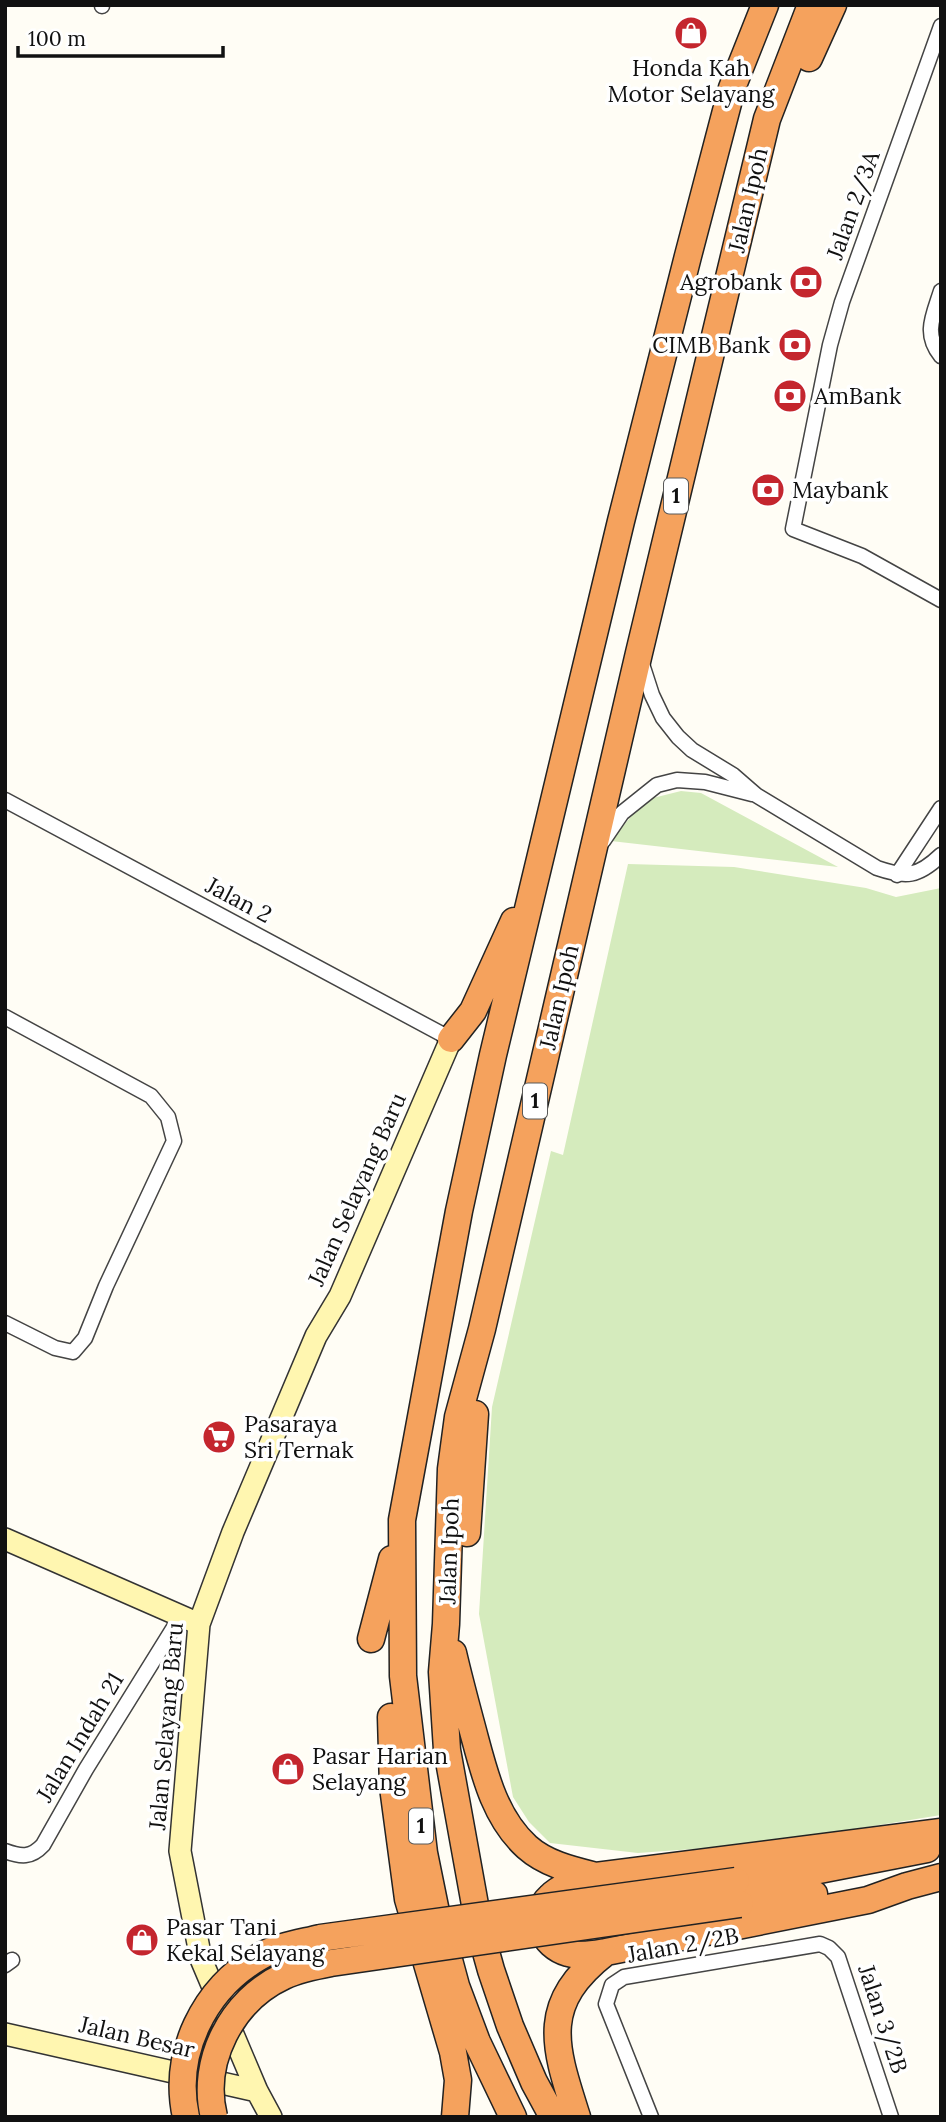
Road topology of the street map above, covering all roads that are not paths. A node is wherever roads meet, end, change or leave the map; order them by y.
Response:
1 (765, 5) edge
2 (811, 5) edge
3 (833, 5) edge
4 (941, 26) edge
5 (767, 118) junction
6 (941, 291) edge
7 (941, 356) edge
8 (941, 600) edge
9 (639, 653) junction
10 (756, 795) junction
11 (5, 800) edge
12 (941, 808) edge
13 (941, 855) edge
14 (587, 873) junction
15 (897, 875) junction
16 (536, 877) junction
17 (5, 1017) edge
18 (451, 1039) junction
19 (493, 1055) junction
20 (5, 1323) edge
21 (482, 1329) junction
22 (402, 1520) junction
23 (5, 1539) edge
24 (466, 1562) dead end
25 (401, 1579) junction
26 (190, 1620) junction
27 (446, 1624) junction
28 (371, 1639) dead end
29 (941, 1832) edge
30 (941, 1844) edge
31 (5, 1851) edge
32 (596, 1876) junction
33 (941, 1877) edge
34 (906, 1886) junction
35 (738, 1893) junction
36 (820, 1944) joint
37 (607, 1952) junction
38 (5, 2034) edge
39 (257, 2091) junction
40 (186, 2117) edge
41 (214, 2117) edge
42 (271, 2117) edge
43 (455, 2117) edge
44 (513, 2117) edge
45 (552, 2117) edge
46 (577, 2117) edge
47 (650, 2117) edge
48 (891, 2117) edge

1 - 16 highway, Jalan Ipoh / 1
2 - 5 highway, Jalan Ipoh / 1
3 - 5 highway
4 - 8 street, Jalan 2/3A
5 - 9 highway, Jalan Ipoh / 1
6 - 7 street
9 - 10 street
9 - 14 highway, Jalan Ipoh / 1
10 - 14 street
10 - 15 street
11 - 18 street, Jalan 2
12 - 15 street
13 - 15 street
14 - 21 highway, Jalan Ipoh / 1
16 - 18 highway
16 - 19 highway, Jalan Ipoh / 1
17 - 20 street
18 - 19 highway
18 - 26 street, Jalan Selayang Baru
19 - 22 highway, Jalan Ipoh / 1
21 - 24 highway
21 - 27 highway, Jalan Ipoh / 1
22 - 25 highway, Jalan Ipoh / 1
22 - 28 highway
23 - 26 street
25 - 43 highway
25 - 44 highway, Jalan Ipoh / 1
26 - 31 street, Jalan Indah 21
26 - 39 street, Jalan Selayang Baru
27 - 32 highway
27 - 45 highway, Jalan Ipoh / 1
29 - 32 highway
30 - 35 highway
32 - 37 highway
33 - 34 highway
34 - 35 highway
34 - 37 highway
35 - 40 highway, bridge
35 - 41 highway, bridge
36 - 47 street, Jalan 2/2B
36 - 48 street, Jalan 3/2B
37 - 46 highway
38 - 39 street, Jalan Besar
39 - 42 street, Jalan Selayang Baru

